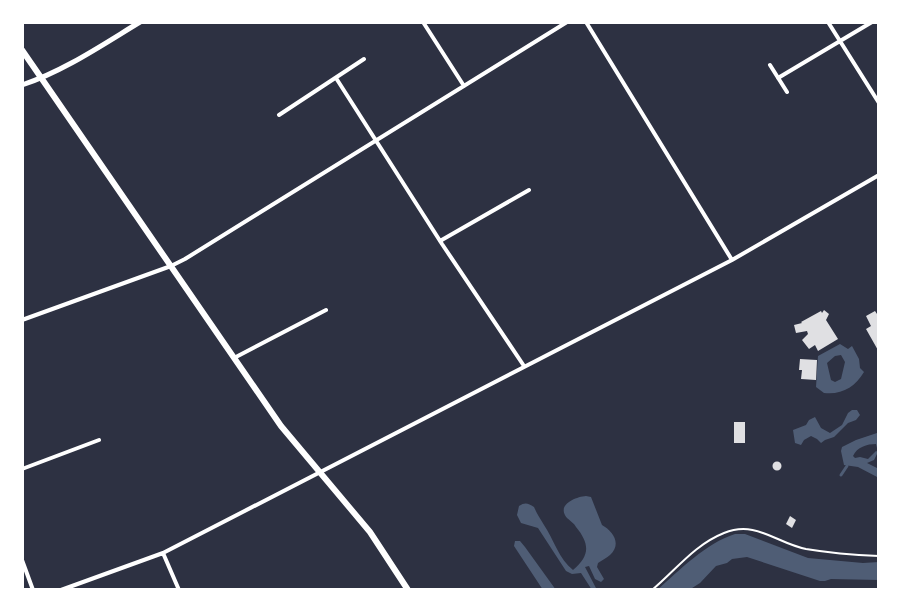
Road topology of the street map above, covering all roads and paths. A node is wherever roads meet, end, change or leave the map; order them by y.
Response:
1 (140, 22) edge
2 (423, 22) edge
3 (567, 22) edge
4 (586, 22) edge
5 (828, 22) edge
6 (872, 22) edge
7 (840, 41) junction
8 (22, 50) edge
9 (364, 59) dead end
10 (770, 65) dead end
11 (42, 78) junction
12 (336, 78) junction
13 (778, 78) junction
14 (22, 85) edge
15 (464, 86) junction
16 (787, 92) dead end
17 (879, 103) edge
18 (279, 115) dead end
19 (378, 141) junction
20 (879, 175) edge
21 (529, 190) dead end
22 (440, 241) junction
23 (732, 260) junction
24 (171, 266) junction
25 (326, 310) dead end
26 (22, 320) edge
27 (234, 358) junction
28 (524, 366) junction
29 (99, 440) dead end
30 (22, 469) edge
31 (318, 472) junction
32 (163, 553) junction
33 (879, 556) edge
34 (22, 560) edge
35 (33, 590) edge
36 (61, 590) edge
37 (179, 590) edge
38 (408, 590) edge
39 (652, 590) edge

1 - 11 street
2 - 15 street
3 - 15 street
4 - 23 street
5 - 7 street
6 - 7 street
7 - 13 street
7 - 17 street
8 - 11 main road
9 - 12 street
10 - 13 street
11 - 14 street
11 - 24 main road
12 - 18 street
12 - 19 street
13 - 16 street
15 - 19 street
19 - 22 street
19 - 24 street
20 - 23 street
21 - 22 street
22 - 28 street
23 - 28 street
24 - 26 street
24 - 27 main road
25 - 27 street
27 - 31 main road
28 - 31 street
29 - 30 street
31 - 32 street
31 - 38 main road
32 - 36 street
32 - 37 street
33 - 39 path
34 - 35 street

